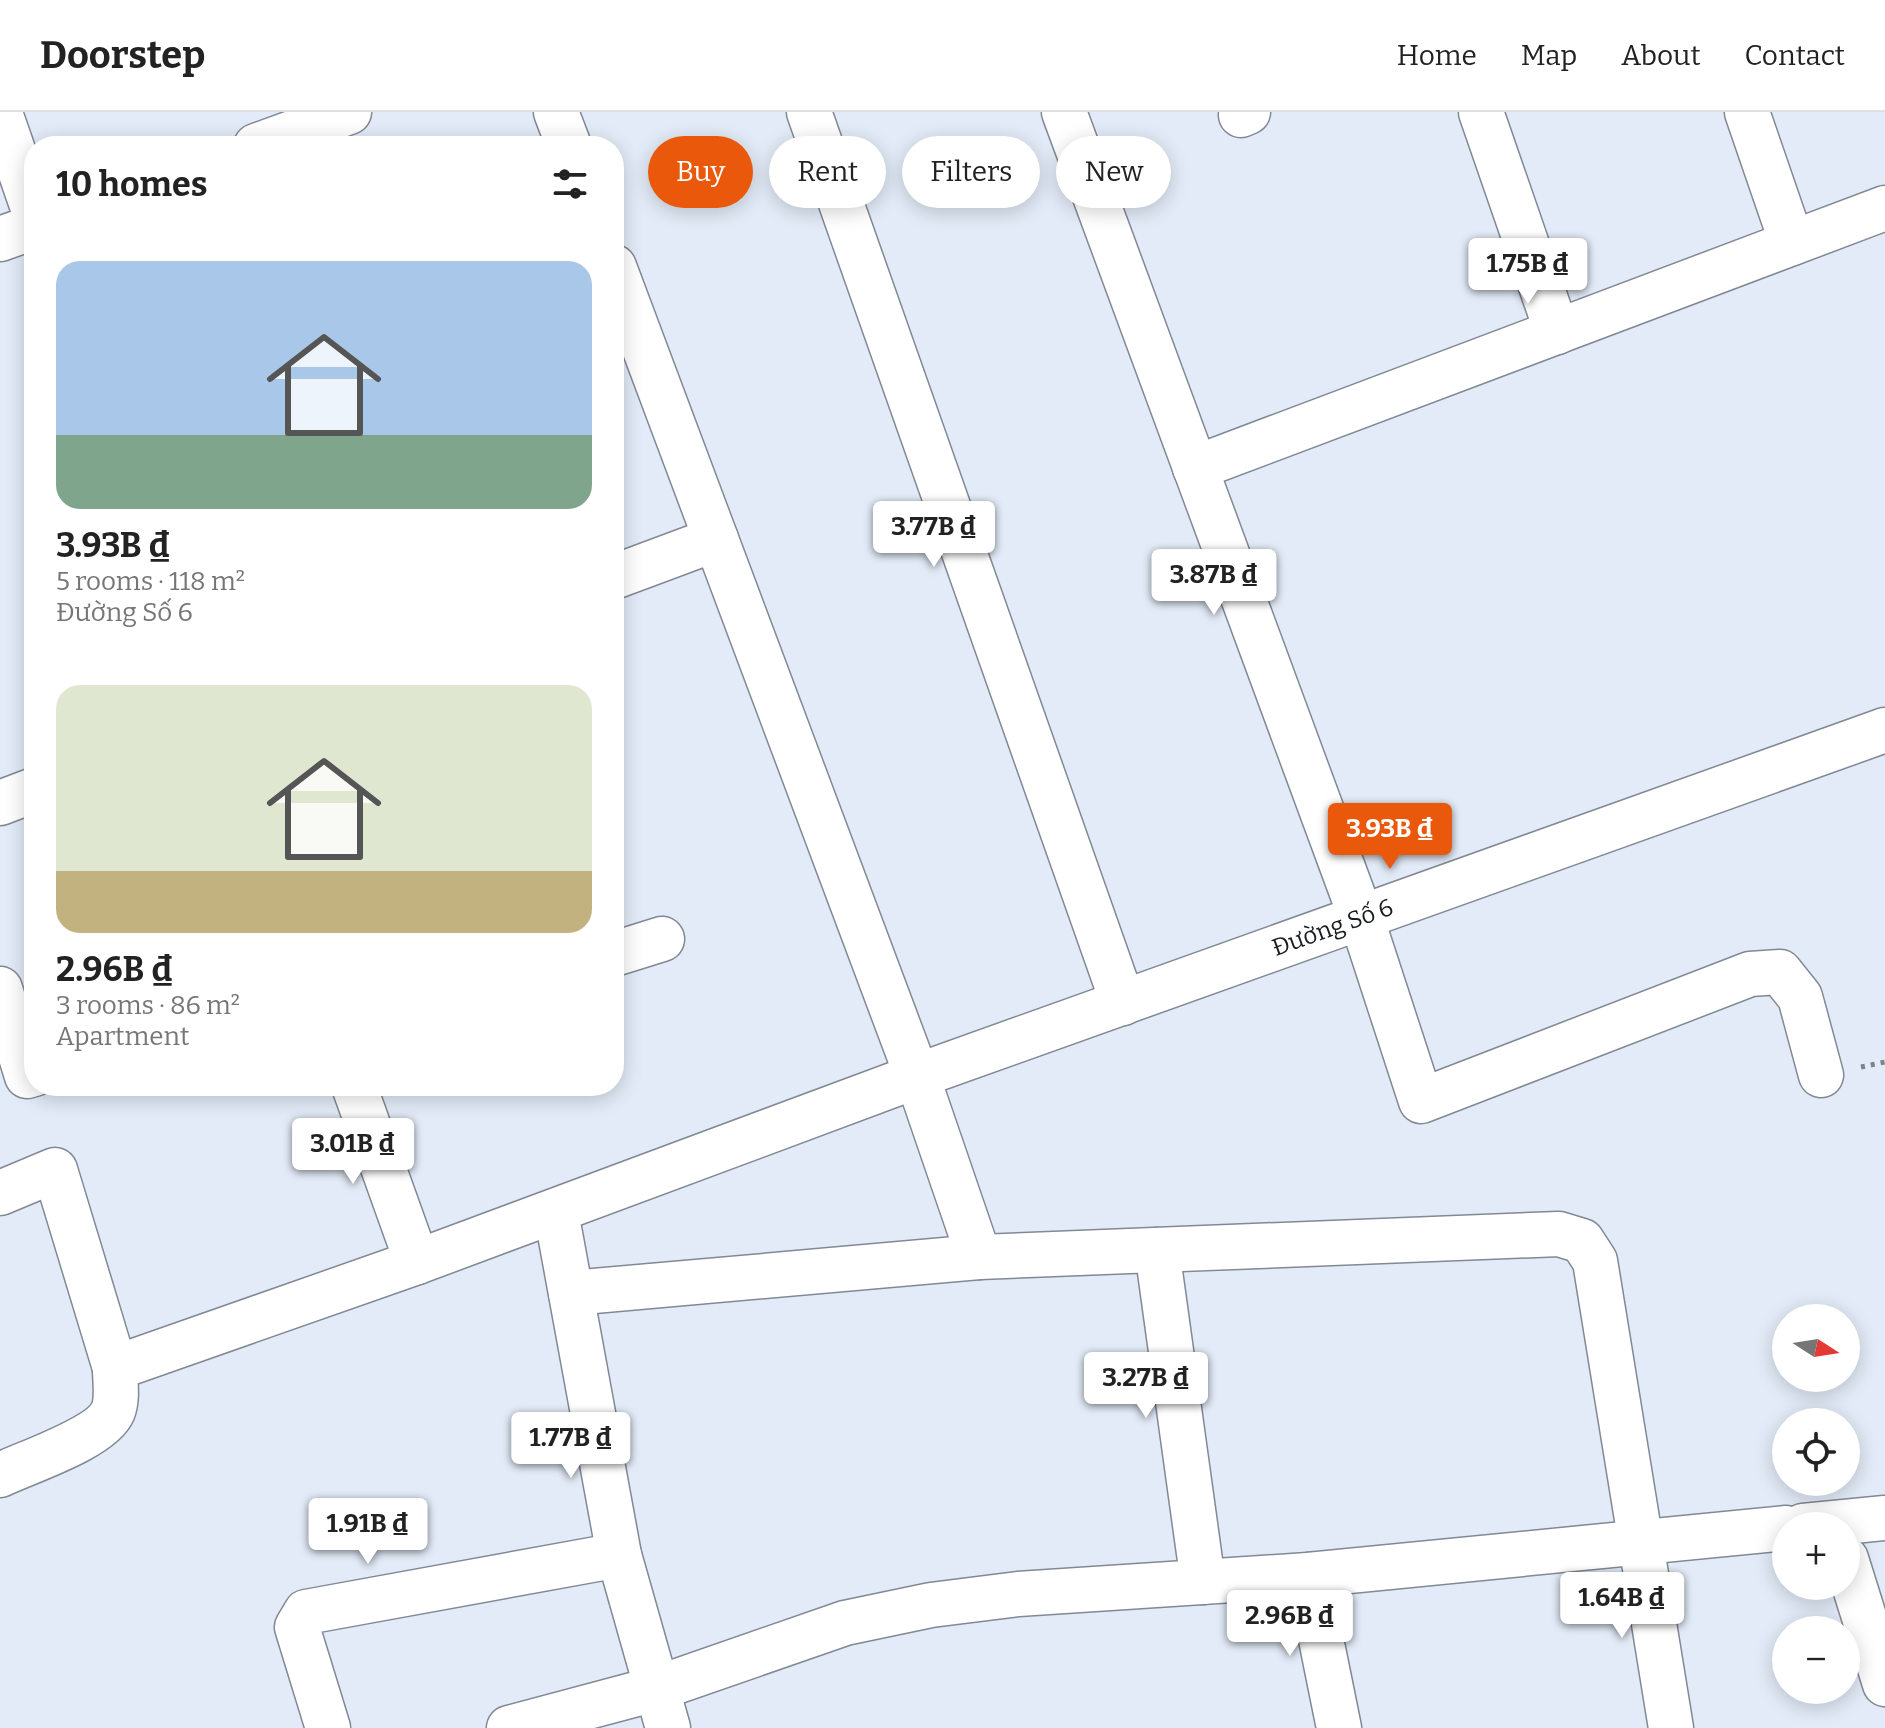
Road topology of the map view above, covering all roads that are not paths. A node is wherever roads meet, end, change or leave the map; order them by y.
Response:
1 (349, 112) edge
2 (556, 112) edge
3 (809, 112) edge
4 (1064, 112) edge
5 (1481, 112) edge
6 (1747, 112) edge
7 (0, 113) edge
8 (292, 136) edge
9 (565, 136) edge
10 (24, 182) edge
11 (1885, 208) edge
12 (24, 231) edge
13 (0, 239) edge
14 (1792, 243) junction
15 (624, 294) edge
16 (1557, 332) junction
17 (1195, 468) junction
18 (716, 539) junction
19 (624, 573) edge
20 (1885, 730) edge
21 (24, 794) edge
22 (0, 803) edge
23 (1361, 917) junction
24 (662, 939) dead end
25 (624, 951) edge
26 (0, 989) edge
27 (1123, 1003) junction
28 (24, 1058) edge
29 (1821, 1075) dead end
30 (917, 1076) junction
31 (358, 1096) edge
32 (0, 1193) edge
33 (556, 1212) junction
34 (1157, 1250) junction
35 (979, 1257) junction
36 (417, 1262) junction
37 (571, 1293) junction
38 (115, 1368) junction
39 (0, 1475) edge
40 (1885, 1518) edge
41 (1860, 1525) edge
42 (1772, 1529) edge
43 (1641, 1542) junction
44 (619, 1555) junction
45 (1308, 1575) junction
46 (1203, 1582) junction
47 (1854, 1600) edge
48 (1885, 1684) edge
49 (662, 1708) edge
50 (328, 1728) edge
51 (509, 1728) edge
52 (1339, 1728) edge
53 (1671, 1728) edge

1 - 8 street
2 - 9 street
3 - 27 street
4 - 17 street
5 - 16 street
6 - 14 street
7 - 10 street
11 - 14 street
12 - 13 street
14 - 16 street
15 - 18 street
16 - 17 street
17 - 23 street
18 - 19 street
18 - 30 street
20 - 23 street, Đường Số 6
21 - 22 street
23 - 27 street, Đường Số 6
23 - 29 street
24 - 25 street
26 - 28 street
27 - 30 street, Đường Số 6
30 - 33 street, Đường Số 6
30 - 35 street
31 - 36 street
32 - 38 street
33 - 36 street, Đường Số 6
33 - 37 street
34 - 35 street
34 - 43 street
34 - 46 street
35 - 37 street
36 - 38 street, Đường Số 6
37 - 44 street
38 - 39 street
40 - 41 street
42 - 43 street
43 - 45 street
43 - 53 street
44 - 49 street
44 - 50 street
45 - 46 street
45 - 52 street
46 - 49 street
47 - 48 street
49 - 51 street

